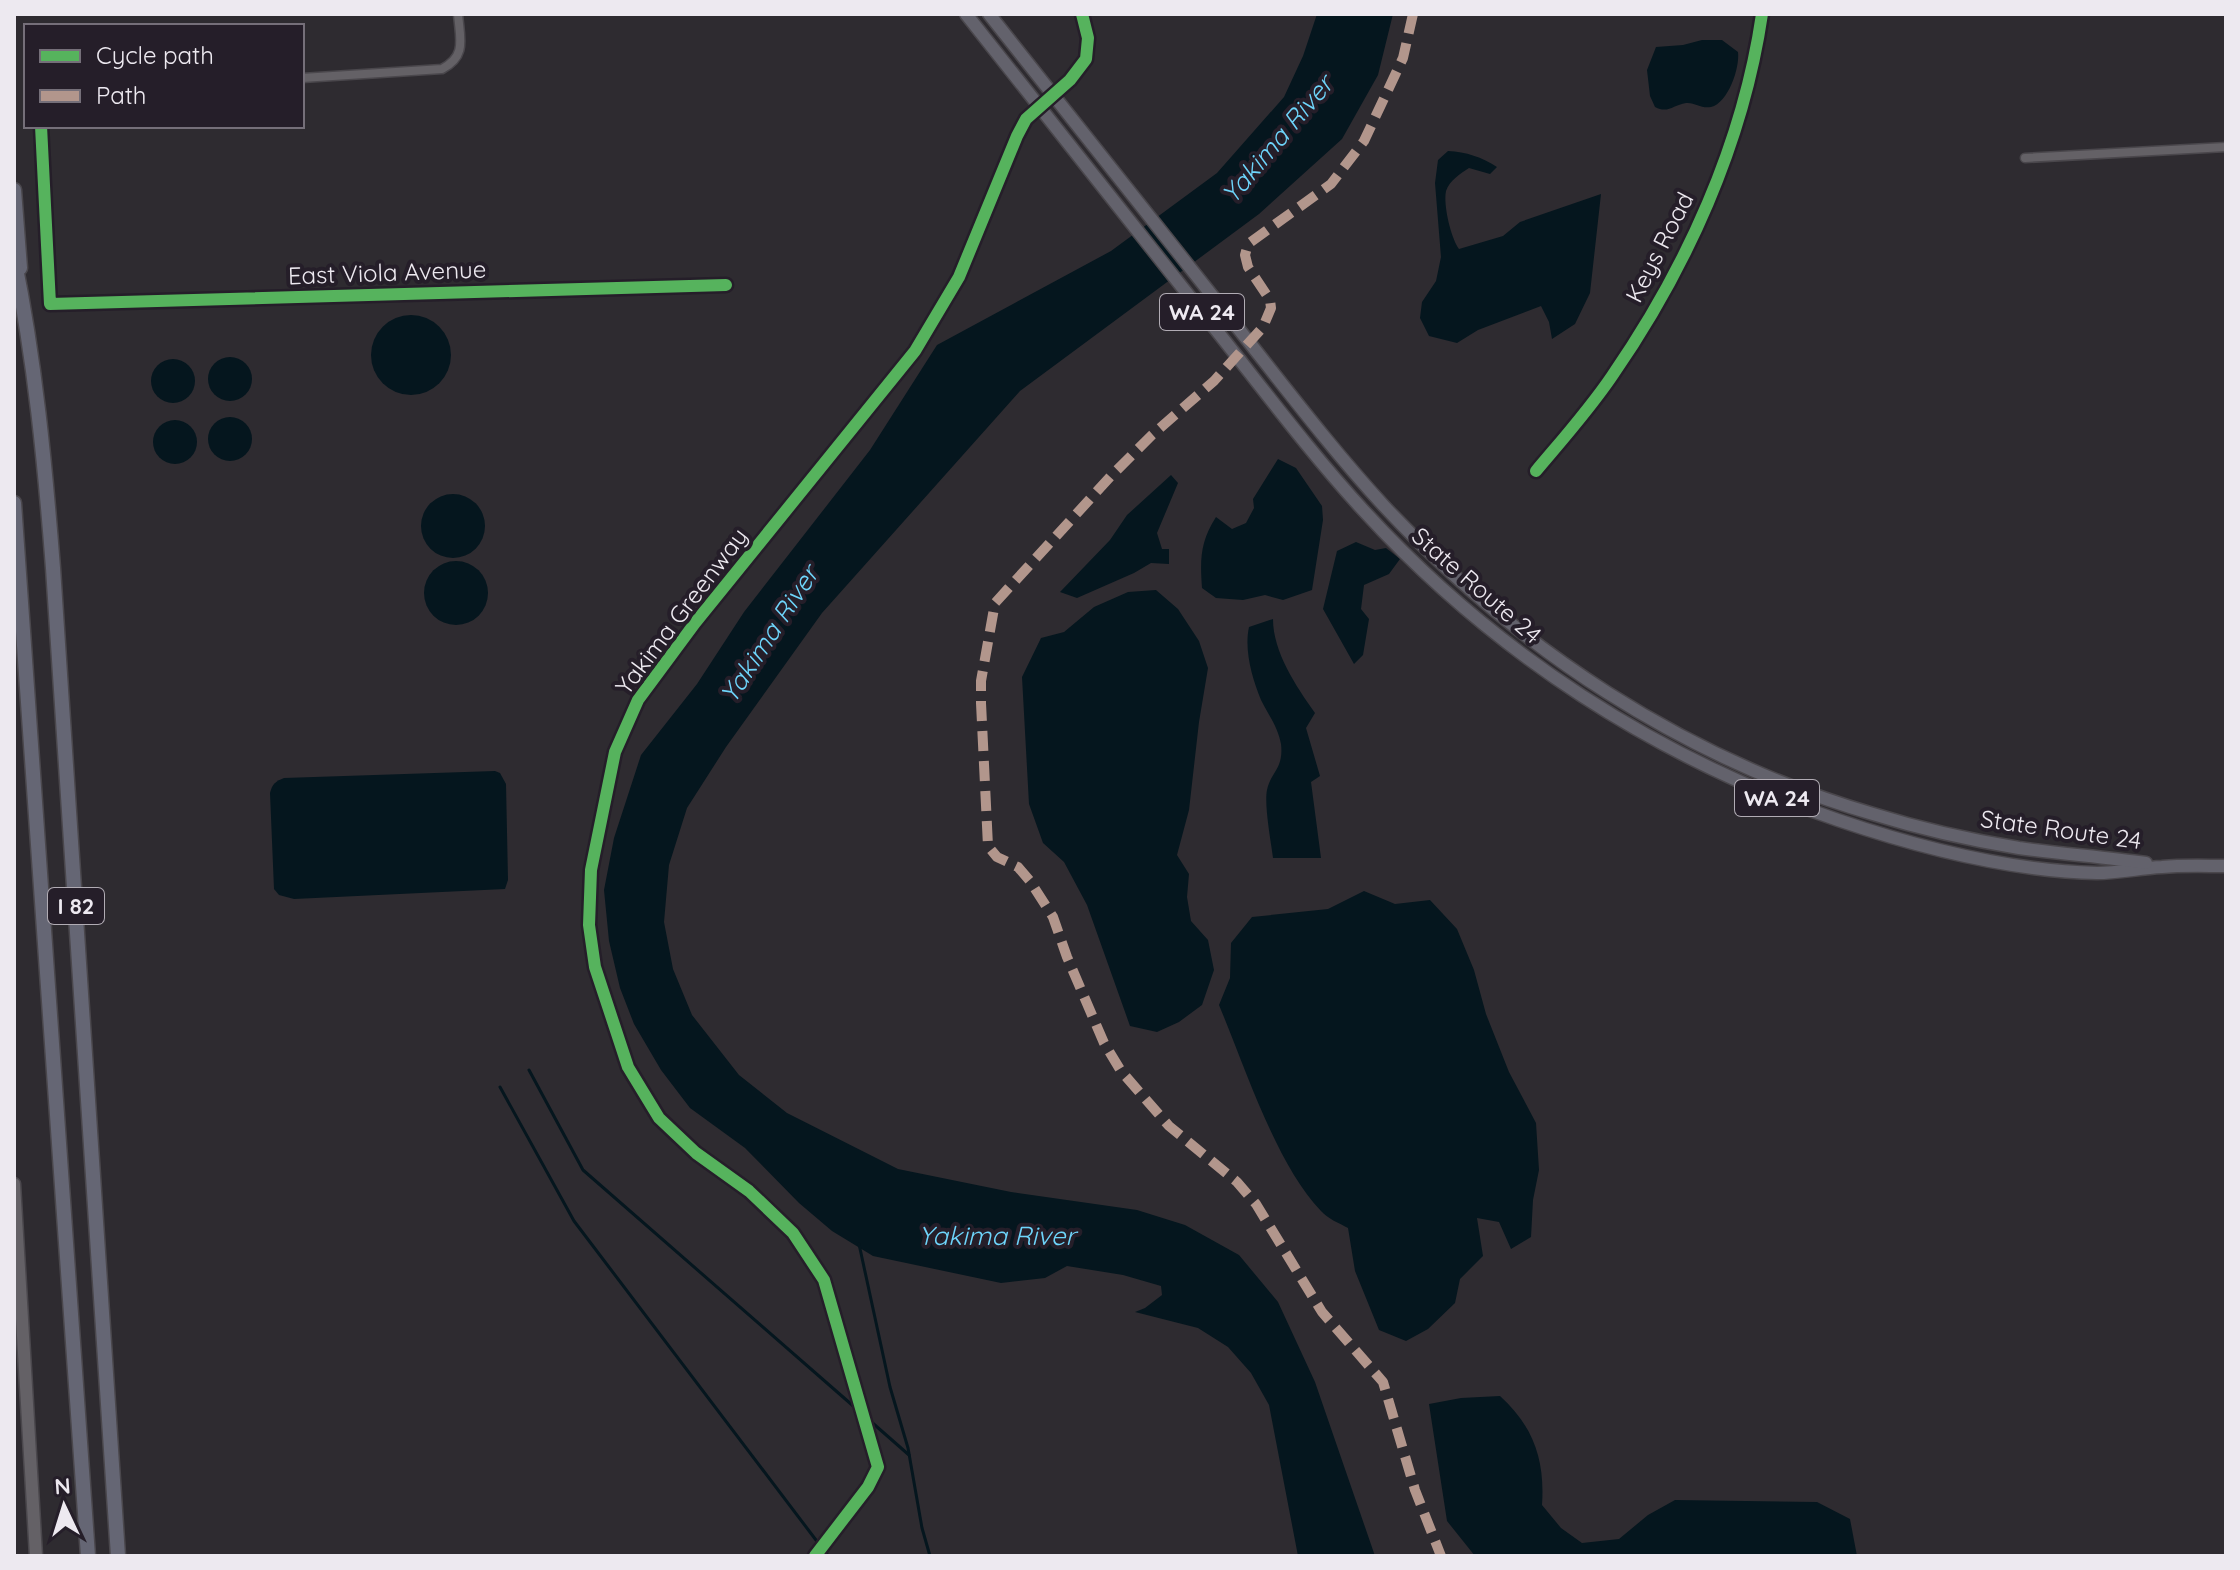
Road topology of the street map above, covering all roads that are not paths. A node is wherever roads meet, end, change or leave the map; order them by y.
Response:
1 (458, 14) edge
2 (966, 14) edge
3 (989, 14) edge
4 (1762, 14) edge
5 (304, 78) edge
6 (41, 128) edge
7 (2226, 147) edge
8 (2025, 158) dead end
9 (14, 190) edge
10 (14, 258) edge
11 (726, 285) dead end
12 (24, 309) junction
13 (1536, 471) dead end
14 (14, 503) edge
15 (14, 534) edge
16 (20, 562) junction
17 (2165, 866) junction
18 (2226, 866) edge
19 (14, 1184) edge
20 (21, 1405) edge
21 (36, 1556) edge
22 (88, 1556) edge
23 (118, 1556) edge

1 - 5 street
2 - 17 main road, State Route 24 / WA 24
3 - 17 main road, State Route 24 / WA 24
4 - 13 street, Keys Road
6 - 11 street, East Viola Avenue
7 - 8 street
9 - 12 highway
10 - 12 highway, I 82
12 - 23 highway, I 82
14 - 16 highway, I 82
15 - 16 highway
16 - 22 highway, I 82
17 - 18 main road, State Route 24 / WA 24
19 - 20 street
20 - 21 street

